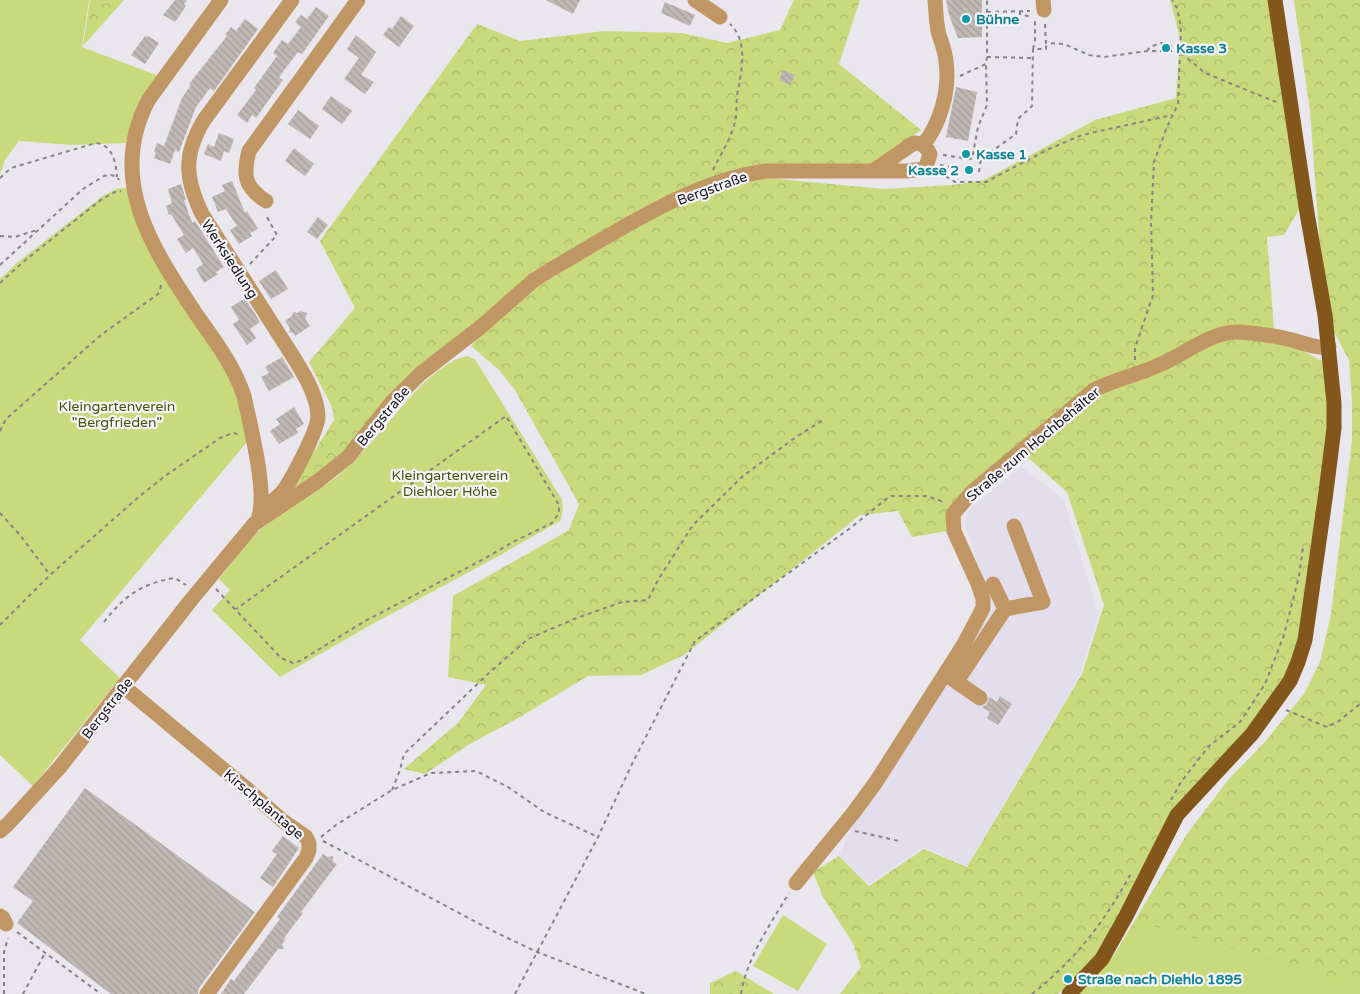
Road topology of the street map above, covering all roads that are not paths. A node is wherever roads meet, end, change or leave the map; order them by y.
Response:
1 (221, 0) edge
2 (292, 0) edge
3 (358, 0) edge
4 (695, 0) edge
5 (935, 0) edge
6 (1275, 0) edge
7 (720, 17) road end
8 (927, 156) junction
9 (873, 171) junction
10 (266, 202) road end
11 (1329, 347) junction
12 (256, 520) junction
13 (1014, 526) dead end
14 (993, 584) dead end
15 (1005, 608) junction
16 (951, 678) junction
17 (123, 686) junction
18 (980, 698) dead end
19 (0, 831) edge
20 (796, 883) road end
21 (207, 994) edge
22 (1069, 994) edge

1 - 12 street
2 - 12 street, Werksiedlung
3 - 10 street
4 - 7 street
5 - 8 street
6 - 11 main road
8 - 9 street, Bergstraße
8 - 9 street
9 - 12 street, Bergstraße
11 - 16 street, Straße zum Hochbehälter
11 - 22 main road
12 - 17 street, Bergstraße
13 - 15 street
14 - 15 street
15 - 16 street
16 - 18 street
16 - 20 street, Straße zum Hochbehälter
17 - 19 street, Bergstraße
17 - 21 street, Kirschplantage

